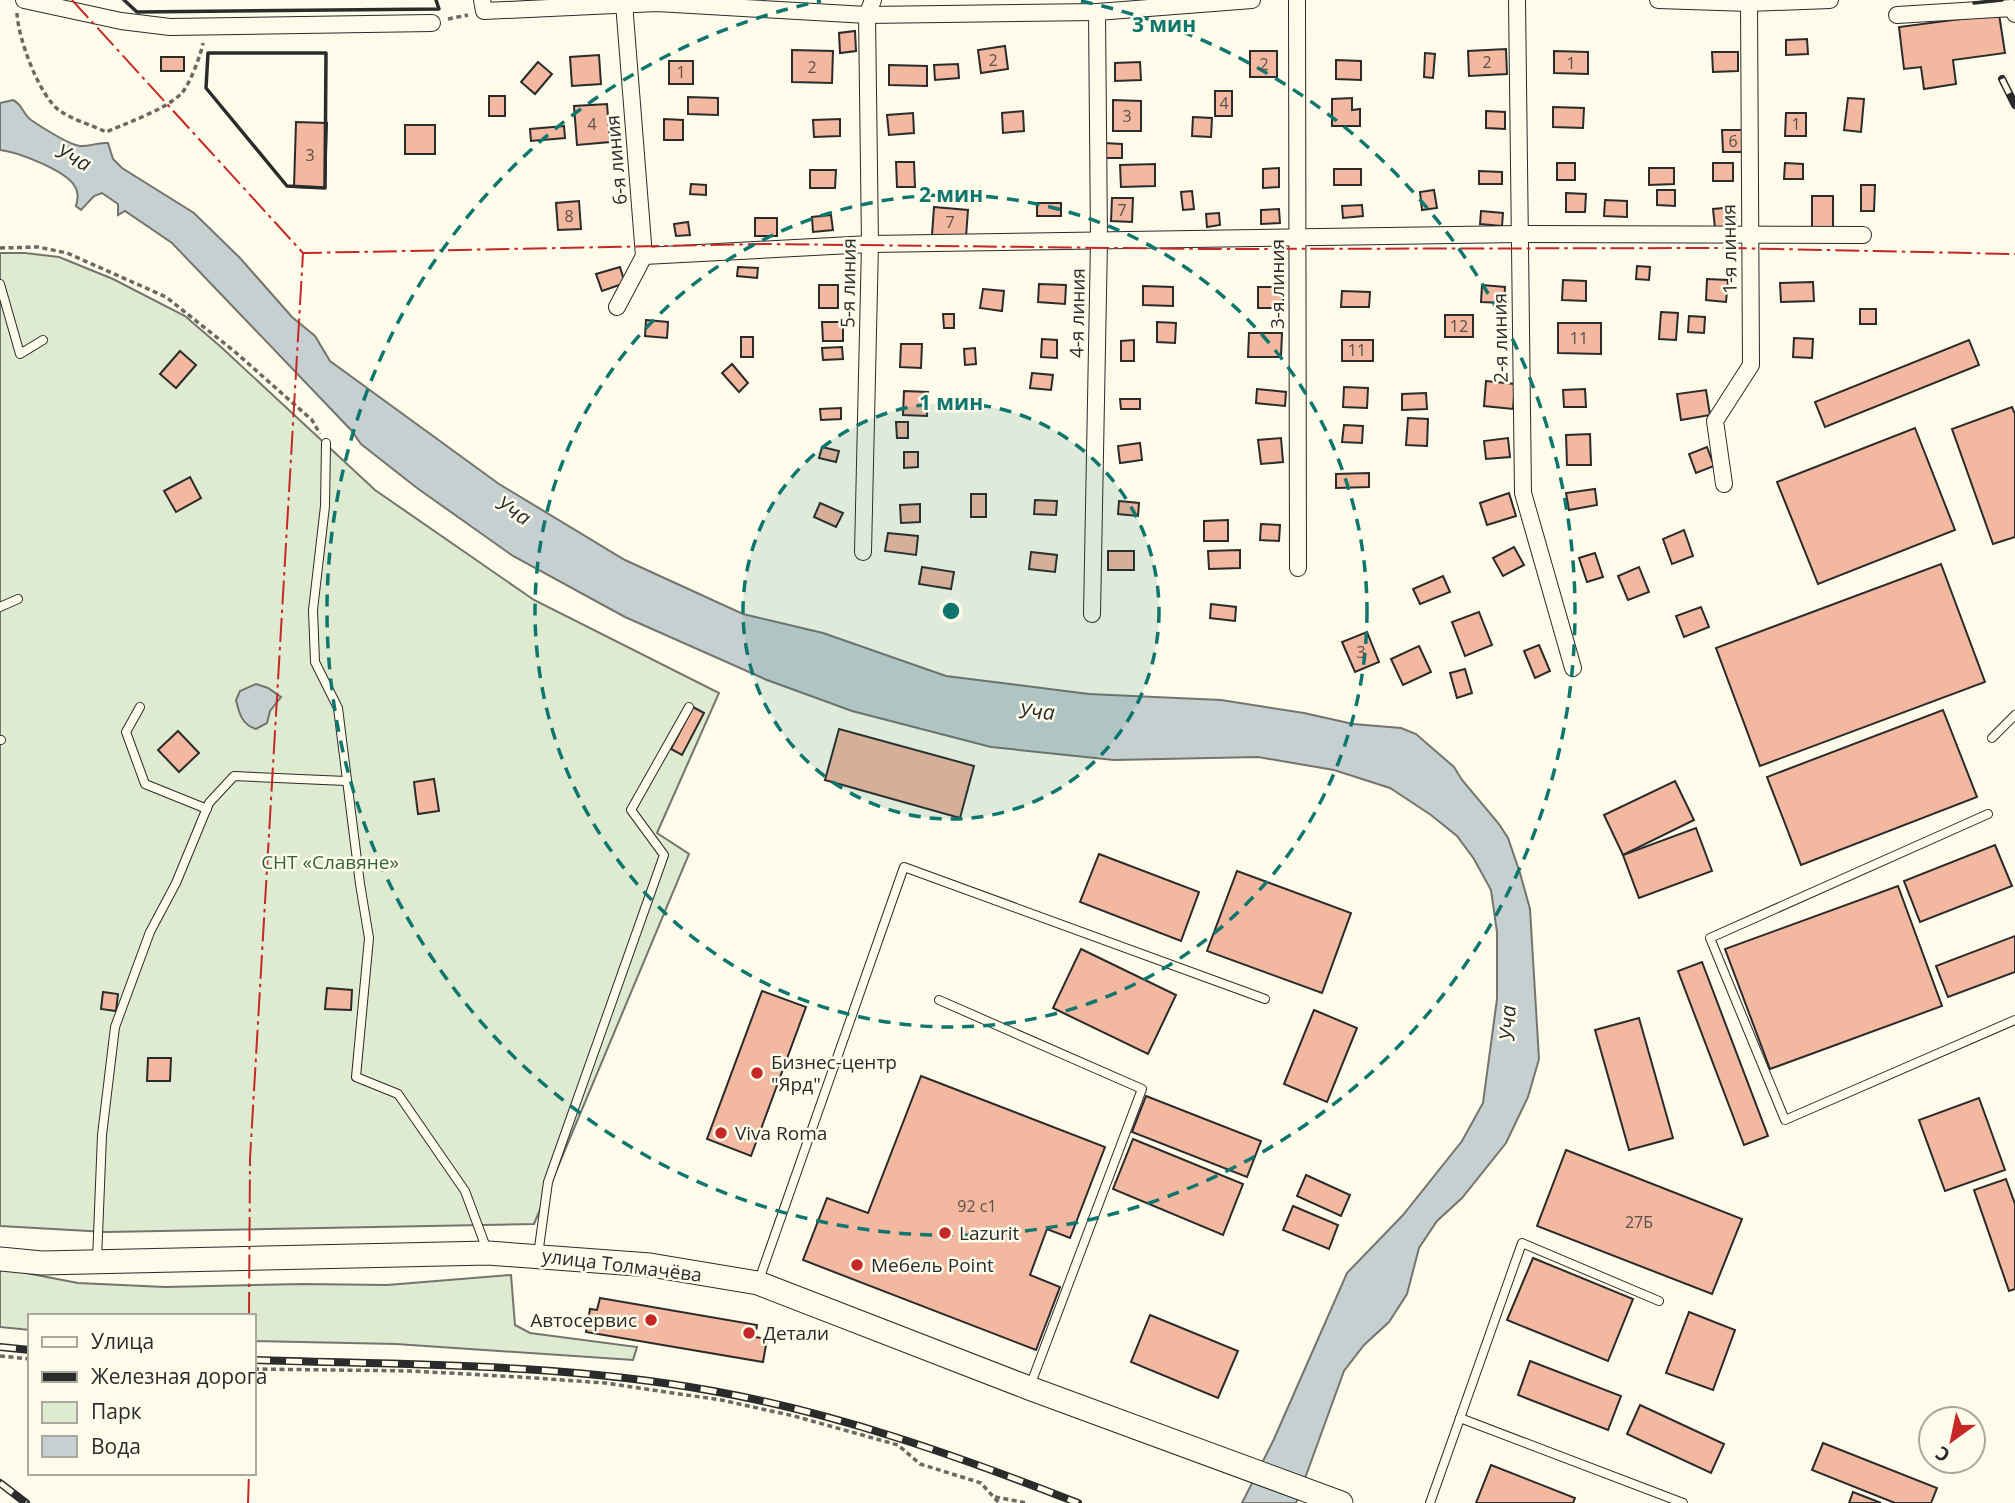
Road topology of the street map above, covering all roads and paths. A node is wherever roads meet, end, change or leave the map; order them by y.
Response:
1 (1252, 0) edge
2 (1297, 0) edge
3 (1517, 0) edge
4 (1658, 0) edge
5 (1830, 0) edge
6 (657, 1) edge
7 (1727, 1) edge
8 (624, 3) junction
9 (1749, 3) junction
10 (483, 6) edge
11 (1044, 6) edge
12 (21, 7) edge
13 (870, 8) edge
14 (2014, 11) edge
15 (1097, 12) junction
16 (1897, 15) dead end
17 (432, 23) joint
18 (207, 26) junction
19 (1520, 234) junction
20 (1749, 234) junction
21 (1863, 235) dead end
22 (1297, 237) junction
23 (1099, 241) junction
24 (870, 244) junction
25 (0, 248) edge
26 (644, 256) junction
27 (0, 284) edge
28 (617, 307) dead end
29 (43, 340) dead end
30 (326, 443) joint
31 (1724, 484) dead end
32 (863, 552) dead end
33 (1298, 568) dead end
34 (18, 599) dead end
35 (0, 607) edge
36 (1092, 614) dead end
37 (1573, 668) dead end
38 (140, 706) dead end
39 (689, 707) dead end
40 (2015, 715) edge
41 (1992, 738) dead end
42 (346, 781) junction
43 (207, 808) junction
44 (1988, 814) dead end
45 (1265, 999) dead end
46 (939, 1000) dead end
47 (2015, 1020) edge
48 (488, 1253) junction
49 (538, 1255) junction
50 (0, 1259) edge
51 (97, 1260) junction
52 (758, 1283) junction
53 (1659, 1301) dead end
54 (0, 1356) edge
55 (28, 1359) edge
56 (256, 1369) edge
57 (1029, 1388) junction
58 (1460, 1418) junction
59 (993, 1497) junction
60 (999, 1503) edge
61 (1027, 1503) edge
62 (1341, 1503) edge
63 (1430, 1503) edge
64 (1683, 1503) edge

1 - 15 street
2 - 22 street, 3-я линия
3 - 19 street, 2-я линия
4 - 7 street
5 - 9 street
6 - 8 street
6 - 13 street
7 - 9 street
8 - 10 street
8 - 26 street, 6-я линия
9 - 20 street, 1-я линия
10 - 17 path
11 - 13 street
11 - 15 street
12 - 18 street
12 - 18 path
13 - 24 street, 5-я линия
14 - 16 street
15 - 23 street, 4-я линия
17 - 18 street
19 - 20 street
19 - 22 street
19 - 37 street, 2-я линия
20 - 21 street
20 - 31 street, 1-я линия
22 - 23 street
22 - 33 street, 3-я линия
23 - 24 street
23 - 36 street, 4-я линия
24 - 26 street
24 - 32 street, 5-я линия
25 - 30 path
26 - 28 street
27 - 29 lane
30 - 42 lane
34 - 35 lane
38 - 43 lane
39 - 49 lane
40 - 41 lane
42 - 43 lane
42 - 48 lane
43 - 51 lane
44 - 47 lane
45 - 52 lane
46 - 57 lane
48 - 49 street, улица Толмачёва
48 - 51 street, улица Толмачёва
49 - 52 street, улица Толмачёва
50 - 51 street, улица Толмачёва
52 - 57 street, улица Толмачёва
53 - 58 lane
54 - 55 path
56 - 59 path
57 - 62 street, улица Толмачёва
58 - 63 lane
58 - 64 lane
59 - 60 path
59 - 61 path

